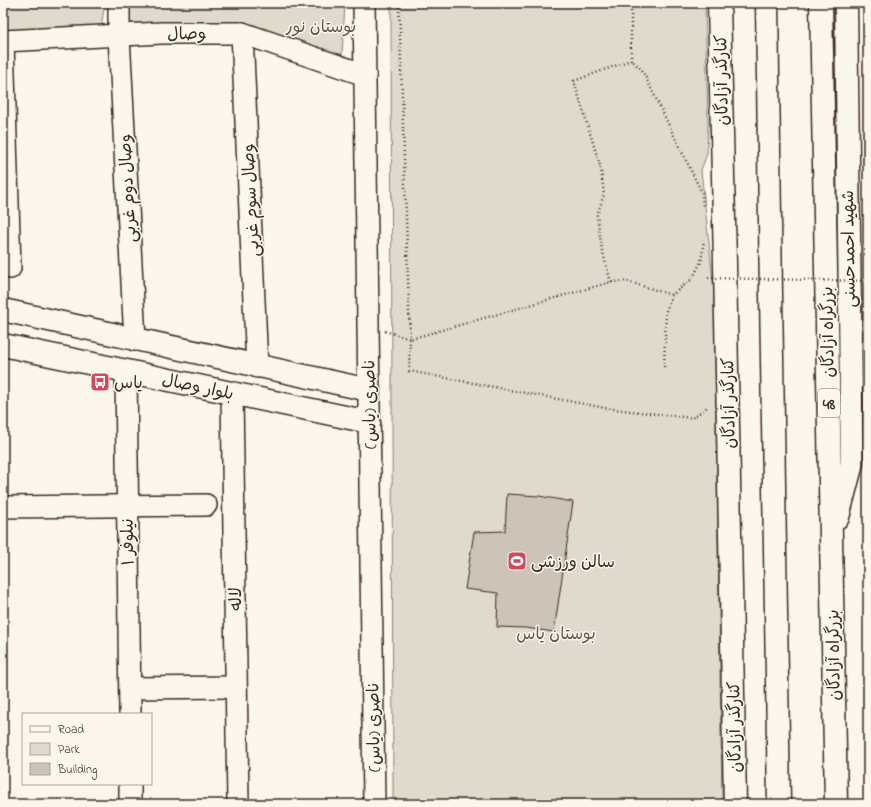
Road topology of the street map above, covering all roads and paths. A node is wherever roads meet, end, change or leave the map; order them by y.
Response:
1 (119, 3) edge
2 (364, 3) edge
3 (399, 3) edge
4 (631, 3) edge
5 (719, 3) edge
6 (768, 3) edge
7 (820, 3) edge
8 (846, 3) edge
9 (242, 33) junction
10 (119, 36) junction
11 (3, 41) edge
12 (631, 60) junction
13 (364, 75) junction
14 (704, 214) dead end
15 (705, 235) dead end
16 (10, 268) dead end
17 (708, 278) dead end
18 (868, 281) edge
19 (612, 282) junction
20 (672, 295) junction
21 (3, 310) edge
22 (368, 324) junction
23 (410, 339) junction
24 (135, 340) junction
25 (3, 345) edge
26 (257, 367) junction
27 (664, 368) dead end
28 (126, 371) junction
29 (369, 390) junction
30 (232, 394) junction
31 (710, 405) dead end
32 (369, 422) junction
33 (206, 506) dead end
34 (3, 507) edge
35 (127, 507) junction
36 (831, 541) junction
37 (236, 687) junction
38 (130, 688) junction
39 (130, 713) edge
40 (130, 785) edge
41 (130, 804) edge
42 (238, 804) edge
43 (374, 804) edge
44 (735, 804) edge
45 (779, 804) edge
46 (836, 804) edge

1 - 10 street, وصال دوم غربی
2 - 13 street, ناصری (یاس)
3 - 23 path
4 - 12 path
5 - 44 main road, کنارگذر آزادگان
6 - 45 main road
7 - 36 main road, بزرگراه آزادگان / 48
8 - 36 main road, شهید احمدحسنی
9 - 10 street, وصال
9 - 13 street, وصال
9 - 26 street, وصال سوم غربی
10 - 11 street, وصال
10 - 24 street, وصال دوم غربی
11 - 16 street
12 - 14 path
12 - 19 path
13 - 22 street, ناصری (یاس)
15 - 20 path
17 - 18 path, bridge
19 - 20 path
19 - 23 path
20 - 27 path
21 - 24 main road, بلوار وصال
22 - 23 path
22 - 29 street, ناصری (یاس)
23 - 31 path
24 - 26 main road, بلوار وصال
25 - 28 main road, بلوار وصال
26 - 29 main road, بلوار وصال
28 - 30 main road, بلوار وصال
28 - 35 street, نیلوفر ۱
29 - 32 street, ناصری (یاس)
30 - 32 main road, بلوار وصال
30 - 37 street, لاله
32 - 43 street, ناصری (یاس)
33 - 35 street
34 - 35 street
35 - 38 street, نیلوفر ۱
36 - 46 main road, بزرگراه آزادگان / 48
37 - 38 street
37 - 42 street, لاله
38 - 39 street, نیلوفر ۱
40 - 41 street

